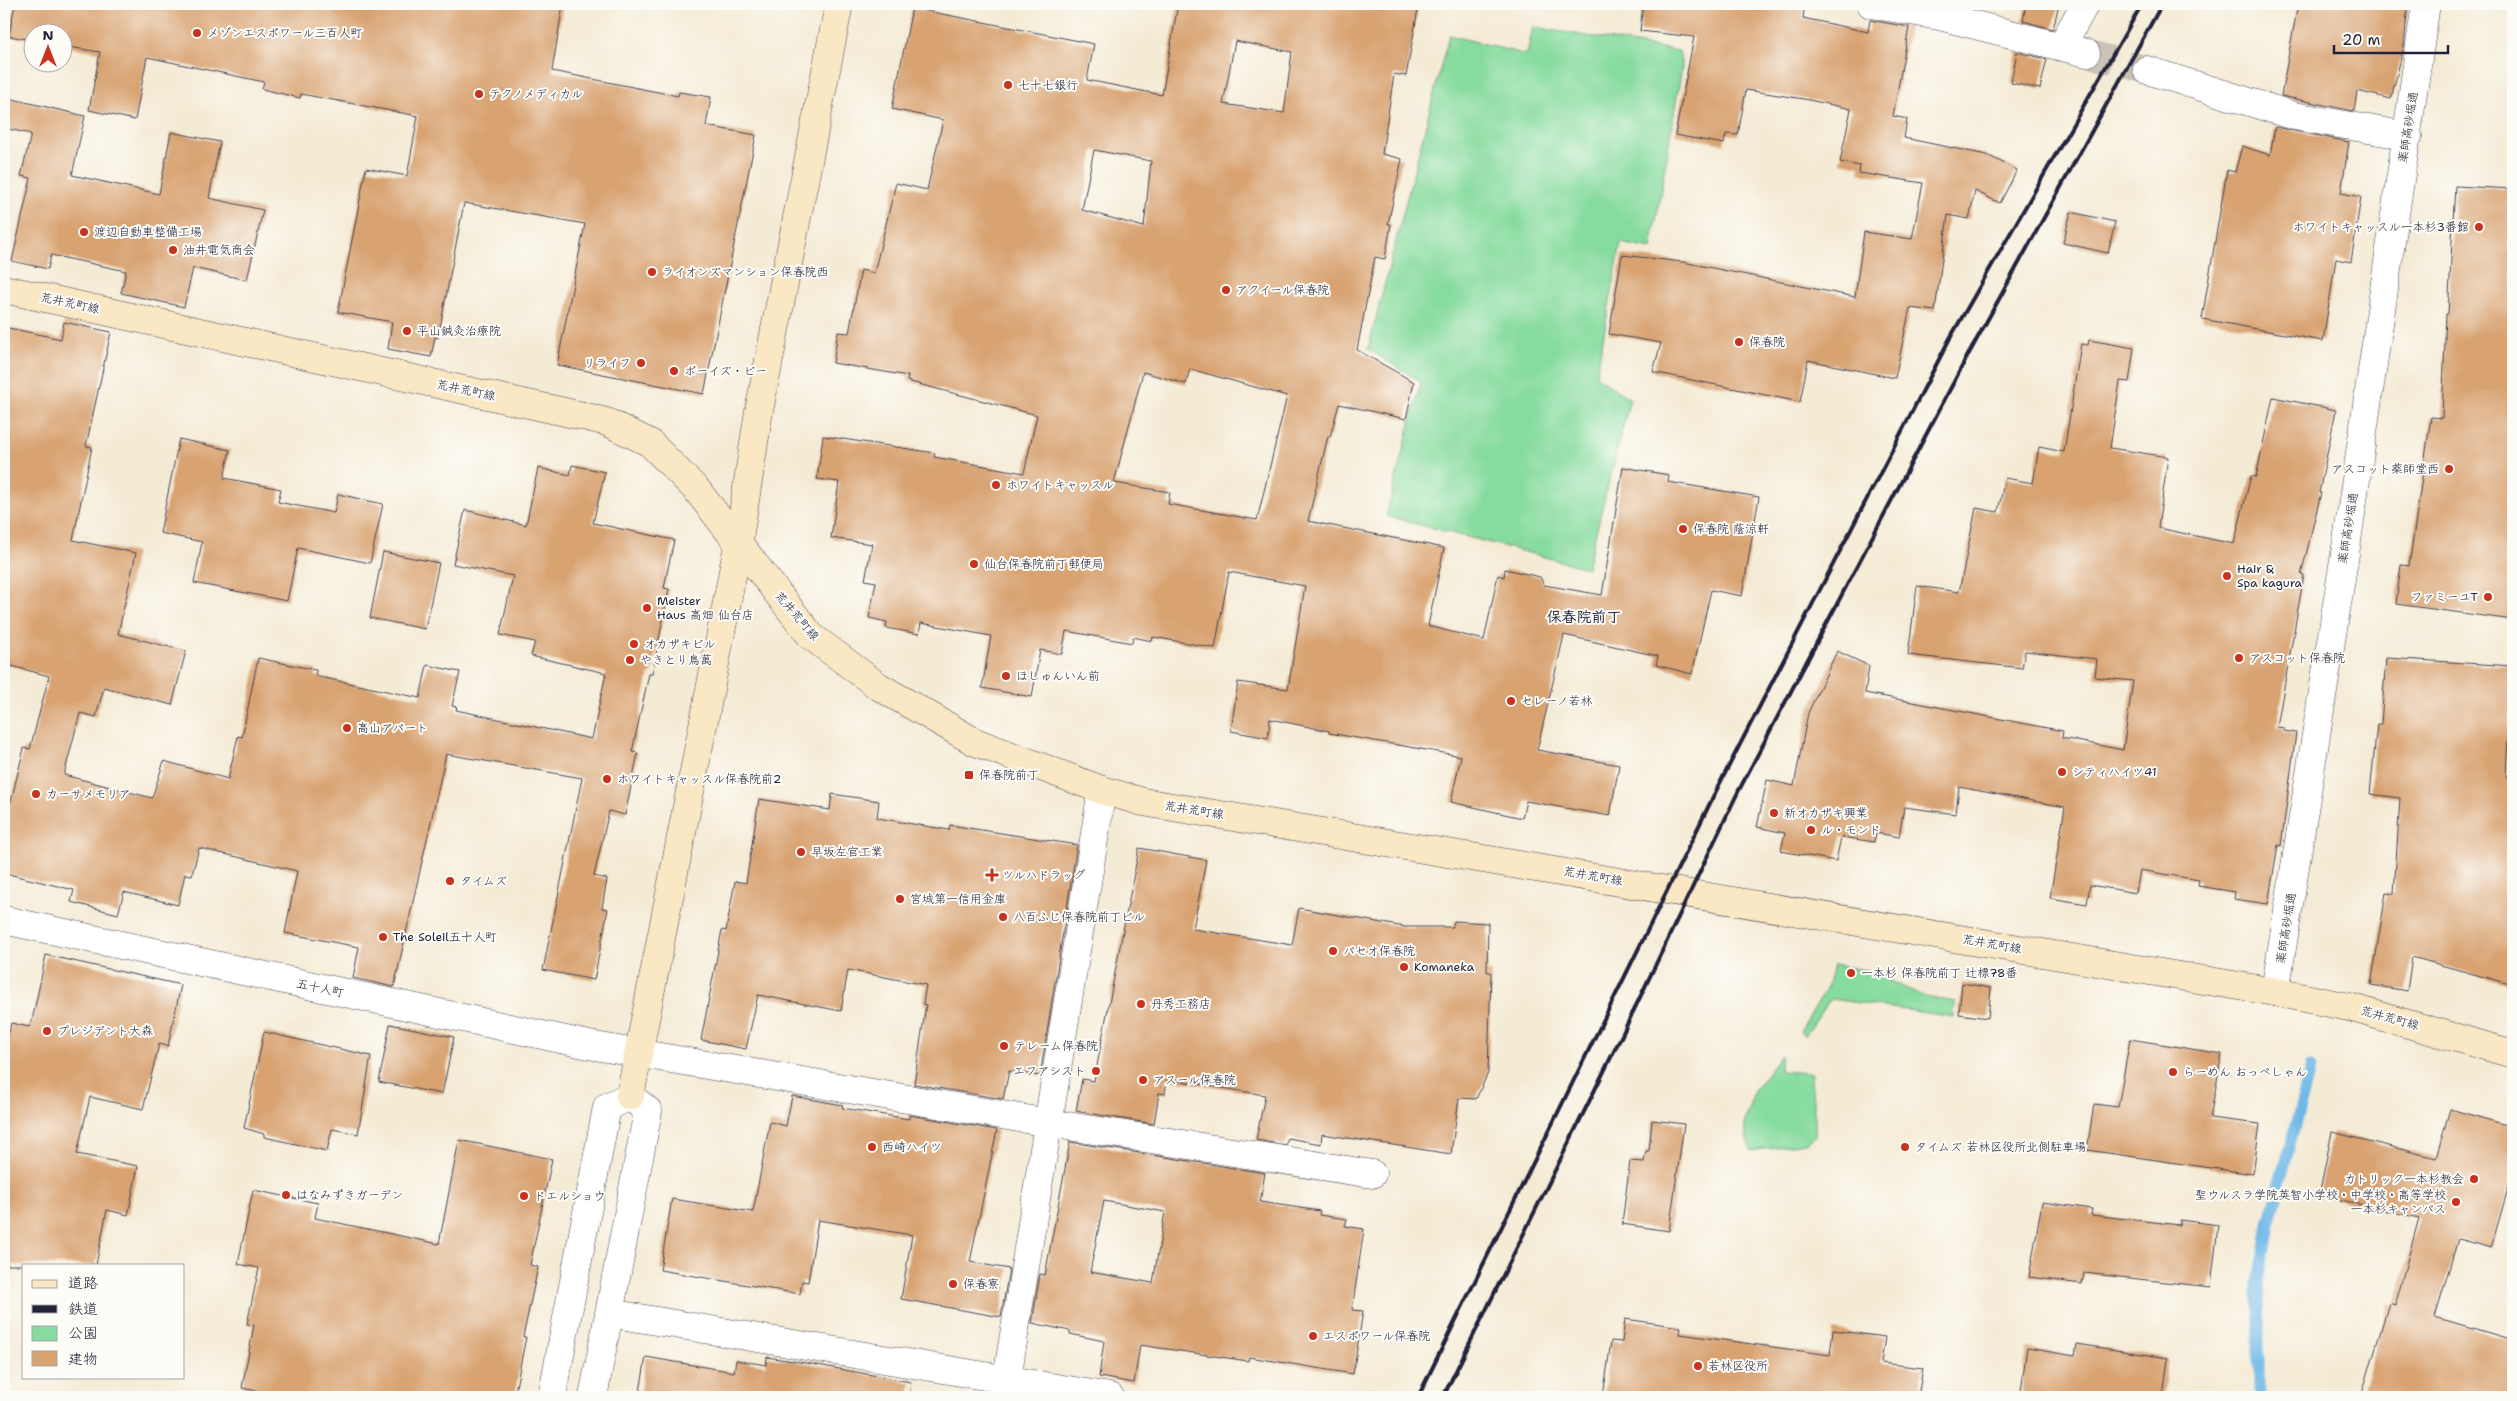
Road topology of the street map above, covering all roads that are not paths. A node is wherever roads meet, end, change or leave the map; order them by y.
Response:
1 (839, 4) edge
2 (1871, 4) edge
3 (2085, 4) edge
4 (2426, 4) edge
5 (2147, 70) tunnel mouth
6 (2408, 136) junction
7 (4, 289) edge
8 (738, 545) junction
9 (1102, 790) junction
10 (4, 920) edge
11 (2275, 992) junction
12 (637, 1052) junction
13 (2513, 1054) edge
14 (630, 1096) junction
15 (1049, 1123) junction
16 (1372, 1174) dead end
17 (609, 1313) junction
18 (1005, 1389) edge
19 (552, 1397) edge
20 (593, 1397) edge
21 (1110, 1397) edge

1 - 8 main road
2 - 3 street
4 - 6 street, 薬師高砂堀通
5 - 6 street
6 - 11 street, 薬師高砂堀通
7 - 8 main road, 荒井荒町線
8 - 9 main road, 荒井荒町線
8 - 12 main road
9 - 11 main road, 荒井荒町線
9 - 15 street
10 - 12 street, 五十人町
11 - 13 main road, 荒井荒町線
12 - 14 main road
12 - 15 street, 五十人町
14 - 17 street
14 - 19 street
15 - 16 street, 五十人町
15 - 18 street
17 - 18 street
17 - 20 street
18 - 21 street

